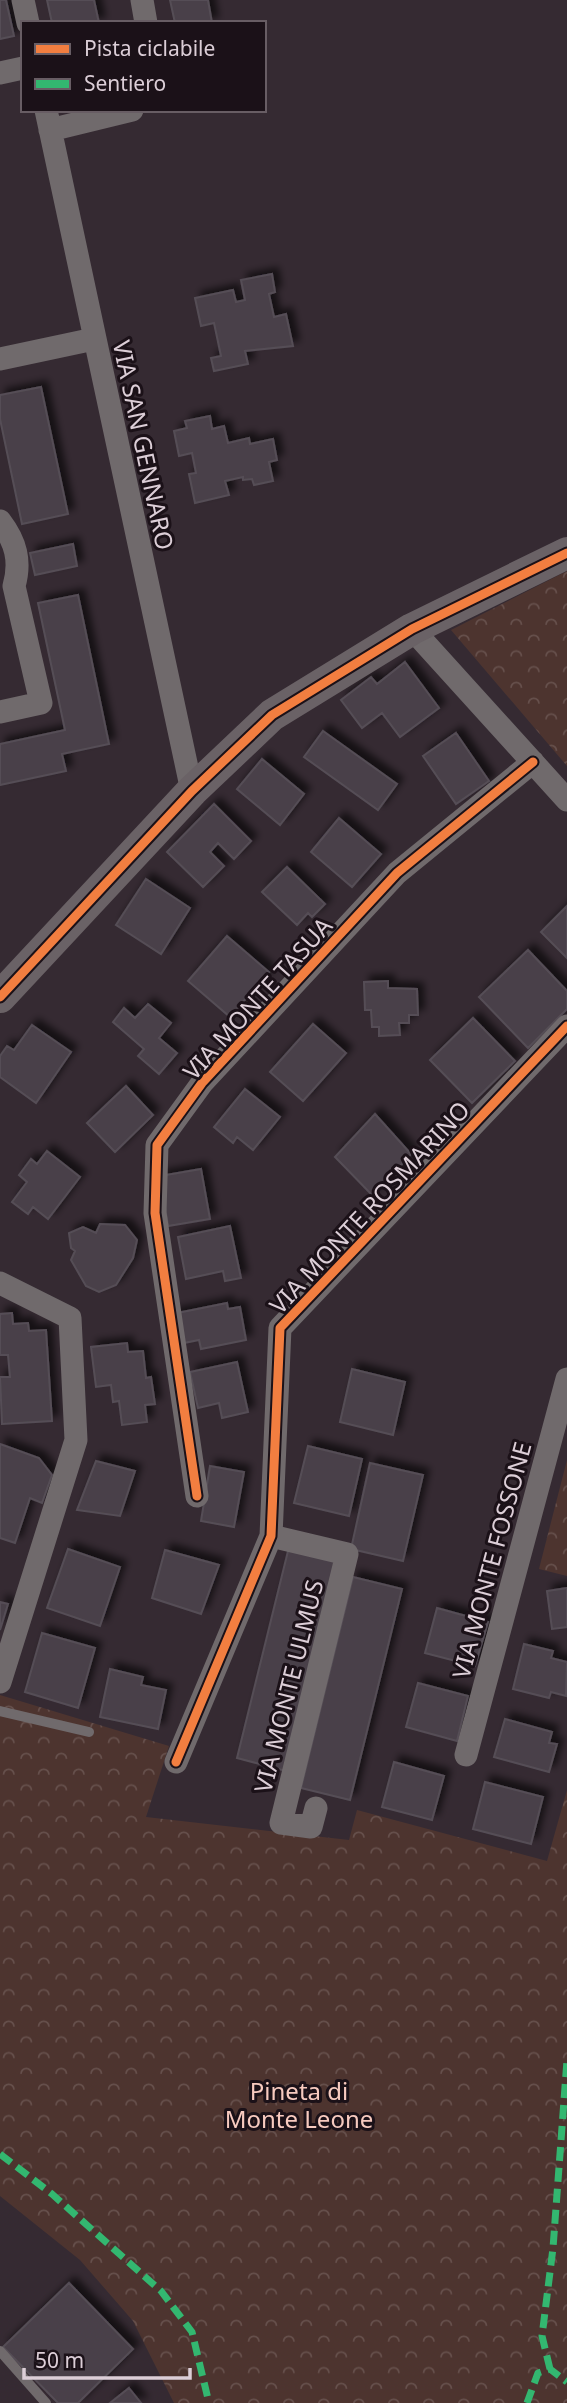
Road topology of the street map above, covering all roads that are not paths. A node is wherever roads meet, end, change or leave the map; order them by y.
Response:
1 (23, 0) edge
2 (142, 0) edge
3 (28, 21) edge
4 (146, 21) edge
5 (21, 68) edge
6 (0, 73) edge
7 (115, 112) edge
8 (48, 120) edge
9 (94, 339) junction
10 (0, 359) edge
11 (0, 521) edge
12 (567, 553) edge
13 (412, 629) junction
14 (0, 712) edge
15 (533, 762) junction
16 (192, 791) junction
17 (567, 800) edge
18 (0, 997) edge
19 (567, 1026) edge
20 (0, 1283) edge
21 (567, 1379) edge
22 (197, 1496) dead end
23 (271, 1536) junction
24 (0, 1682) edge
25 (0, 1710) edge
26 (89, 1732) dead end
27 (466, 1755) dead end
28 (176, 1762) dead end
29 (316, 1808) dead end
30 (0, 2351) edge
31 (46, 2403) edge

1 - 3 street
2 - 4 street
5 - 6 street
7 - 8 street
8 - 9 street, VIA SAN GENNARO
9 - 10 street
9 - 16 street, VIA SAN GENNARO
11 - 14 street
12 - 13 street
13 - 15 street
13 - 16 street
15 - 17 street
15 - 22 street, VIA MONTE TASUA
16 - 18 street
19 - 23 street, VIA MONTE ROSMARINO
20 - 24 street
21 - 27 street, VIA MONTE FOSSONE
23 - 28 street, VIA MONTE ROSMARINO
23 - 29 street, VIA MONTE ULMUS
25 - 26 lane
30 - 31 lane

